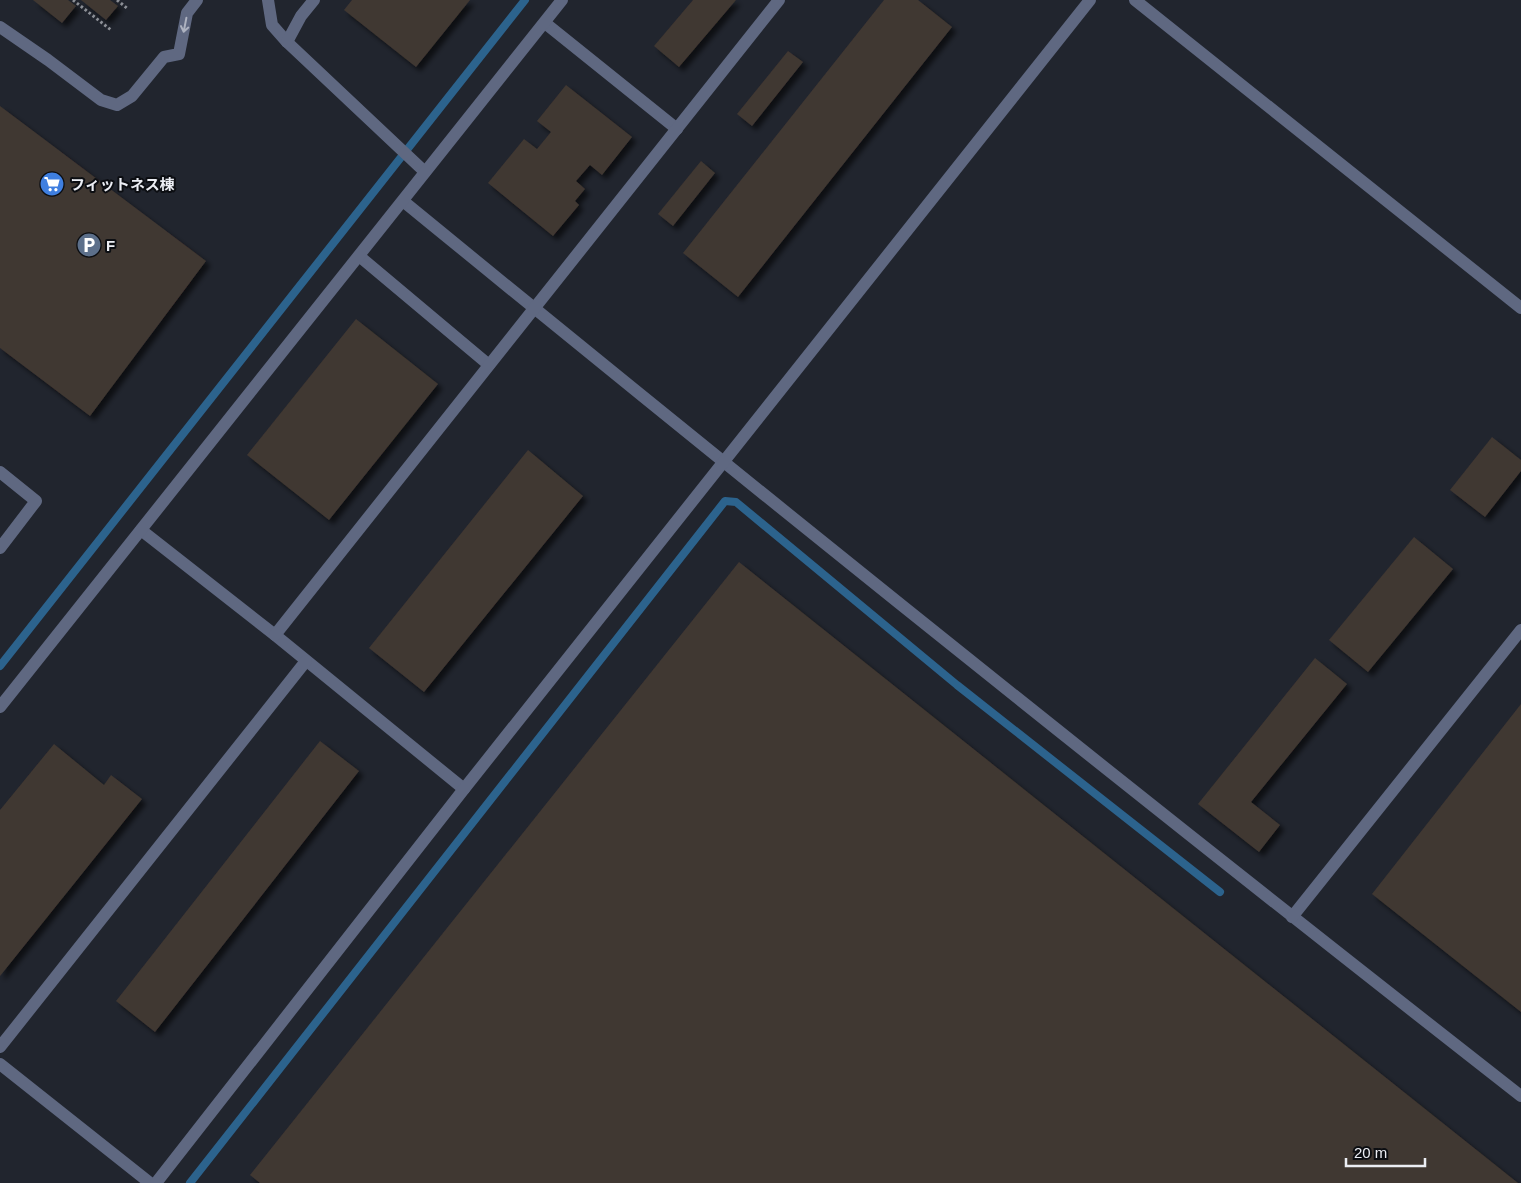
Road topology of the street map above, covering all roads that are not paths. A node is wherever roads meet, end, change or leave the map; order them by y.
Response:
1 (197, 0) edge
2 (268, 0) edge
3 (314, 0) edge
4 (562, 0) edge
5 (779, 0) edge
6 (1090, 0) edge
7 (1135, 0) edge
8 (544, 23) junction
9 (0, 26) edge
10 (287, 42) junction
11 (677, 128) junction
12 (425, 172) junction
13 (403, 201) junction
14 (359, 256) junction
15 (534, 308) junction
16 (1521, 308) edge
17 (490, 365) junction
18 (724, 462) junction
19 (0, 472) edge
20 (140, 530) junction
21 (0, 548) edge
22 (1521, 630) edge
23 (275, 635) junction
24 (306, 661) junction
25 (0, 707) edge
26 (464, 789) junction
27 (1292, 917) junction
28 (0, 1047) edge
29 (0, 1064) edge
30 (1521, 1096) edge
31 (150, 1183) edge
32 (156, 1183) edge

1 -> 9 street
2 - 10 street
3 - 10 street
4 - 8 street
5 - 11 street
6 - 18 street
7 - 16 street
8 - 11 street
8 - 12 street
10 - 12 street
11 - 15 street
12 - 13 street
13 - 14 street
13 - 15 street
14 - 17 street
14 - 20 street
15 - 17 street
15 - 18 street
17 - 23 street
18 - 26 street
18 - 27 street
19 - 21 street
20 - 23 street
20 - 25 street
22 - 27 street
23 - 24 street
24 - 26 street
24 - 28 street
26 - 32 street
27 - 30 street
29 - 31 street

